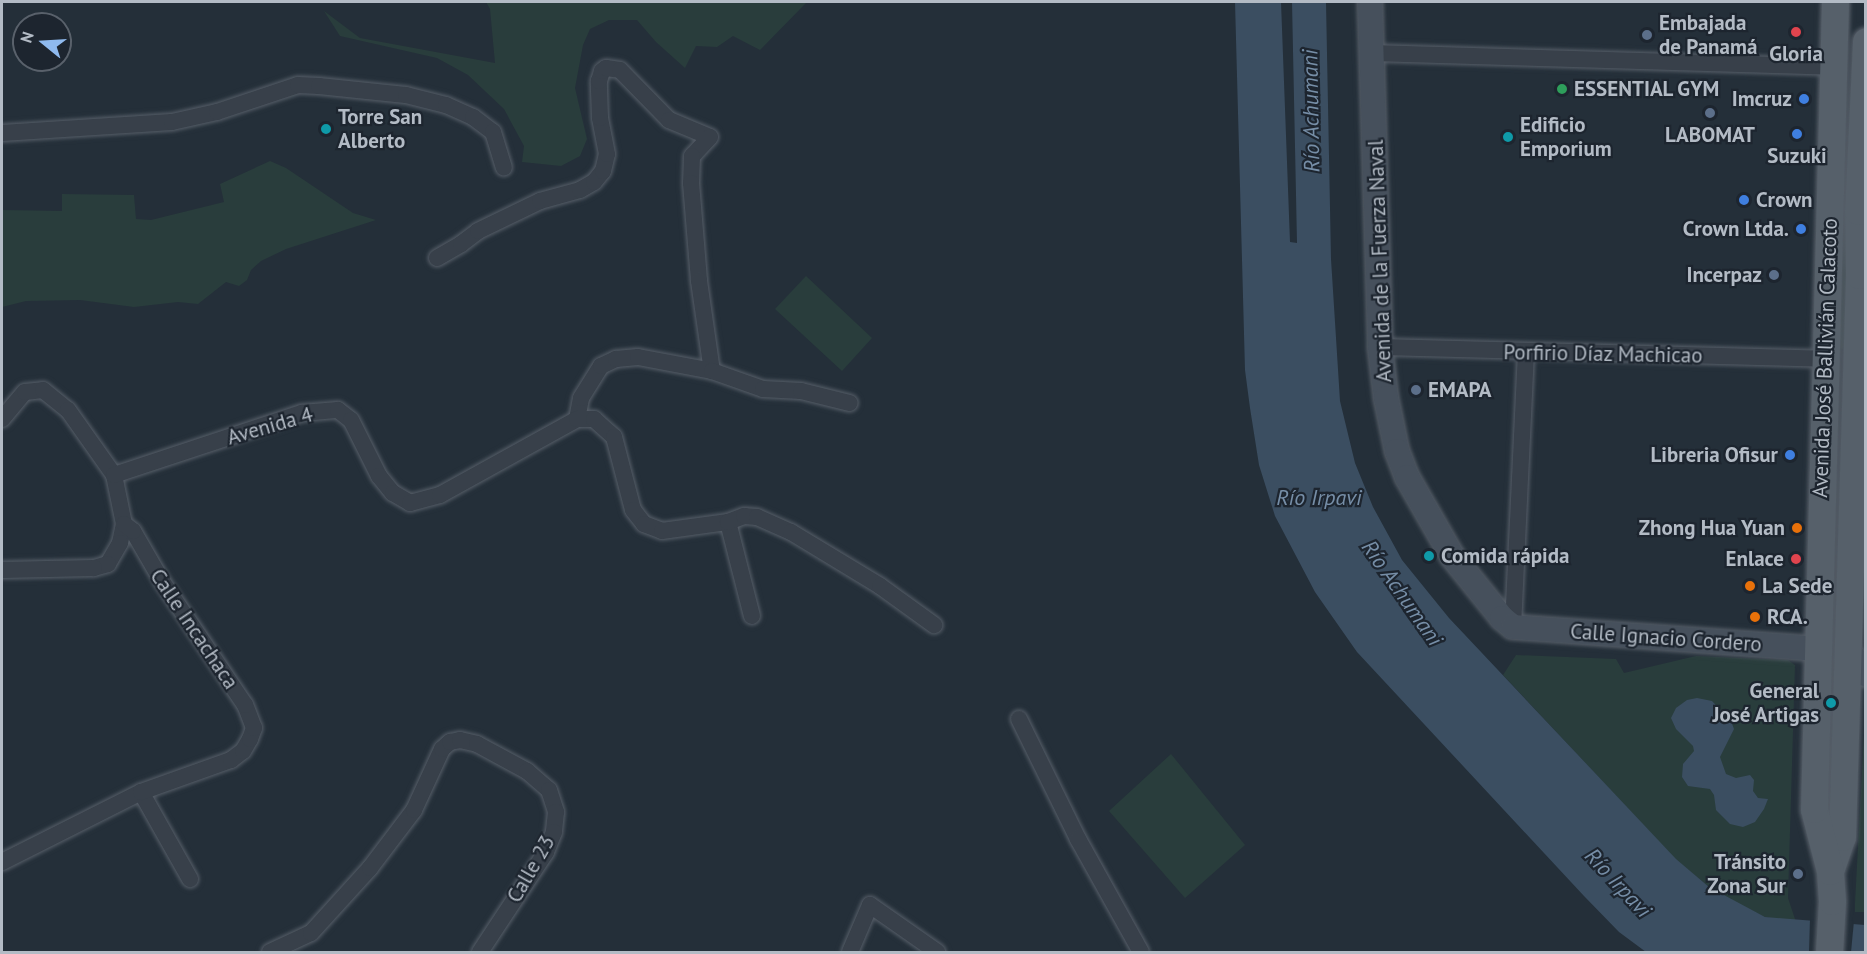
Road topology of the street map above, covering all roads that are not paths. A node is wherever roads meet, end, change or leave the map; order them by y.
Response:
1 (1370, 2) edge
2 (1835, 2) edge
3 (1866, 41) edge
4 (1372, 53) junction
5 (1833, 67) junction
6 (1865, 68) edge
7 (2, 133) edge
8 (504, 167) dead end
9 (437, 258) dead end
10 (1380, 347) junction
11 (1526, 353) junction
12 (1826, 359) junction
13 (1861, 359) edge
14 (712, 371) junction
15 (850, 403) dead end
16 (577, 418) junction
17 (2, 419) edge
18 (114, 475) junction
19 (728, 522) junction
20 (124, 524) junction
21 (2, 570) edge
22 (752, 616) dead end
23 (934, 625) dead end
24 (1513, 627) junction
25 (1818, 649) junction
26 (1857, 651) edge
27 (1866, 674) edge
28 (1019, 719) dead end
29 (141, 792) junction
30 (2, 862) edge
31 (1830, 871) junction
32 (190, 879) dead end
33 (270, 952) edge
34 (480, 952) edge
35 (849, 952) edge
36 (937, 952) edge
37 (1141, 952) edge
38 (1829, 952) edge

1 - 4 main road, Avenida de la Fuerza Naval
2 - 5 main road, Avenida José Ballivián Calacoto
3 - 6 main road, Avenida José Ballivián Calacoto
4 - 5 street
4 - 10 main road, Avenida de la Fuerza Naval
5 - 6 main road
5 - 12 main road, Avenida José Ballivián Calacoto
6 - 13 main road, Avenida José Ballivián Calacoto
7 - 8 street
9 - 14 street
10 - 11 street, Porfirio Díaz Machicao
10 - 24 main road, Avenida de la Fuerza Naval
11 - 12 street, Porfirio Díaz Machicao
11 - 24 street
12 - 13 main road
12 - 25 main road, Avenida José Ballivián Calacoto
13 - 26 main road, Avenida José Ballivián Calacoto
14 - 15 street
14 - 16 street
16 - 18 street, Avenida 4
16 - 19 street
17 - 18 street
18 - 20 street
19 - 22 street
19 - 23 street
20 - 21 street
20 - 29 street, Calle Incachaca
24 - 25 main road, Calle Ignacio Cordero
25 - 26 main road
25 - 31 main road, Avenida José Ballivián Calacoto
26 - 27 main road
26 - 31 main road, Avenida José Ballivián Calacoto
28 - 37 street
29 - 30 street
29 - 32 street
31 - 38 main road
33 - 34 street, Calle 23
35 - 36 street

